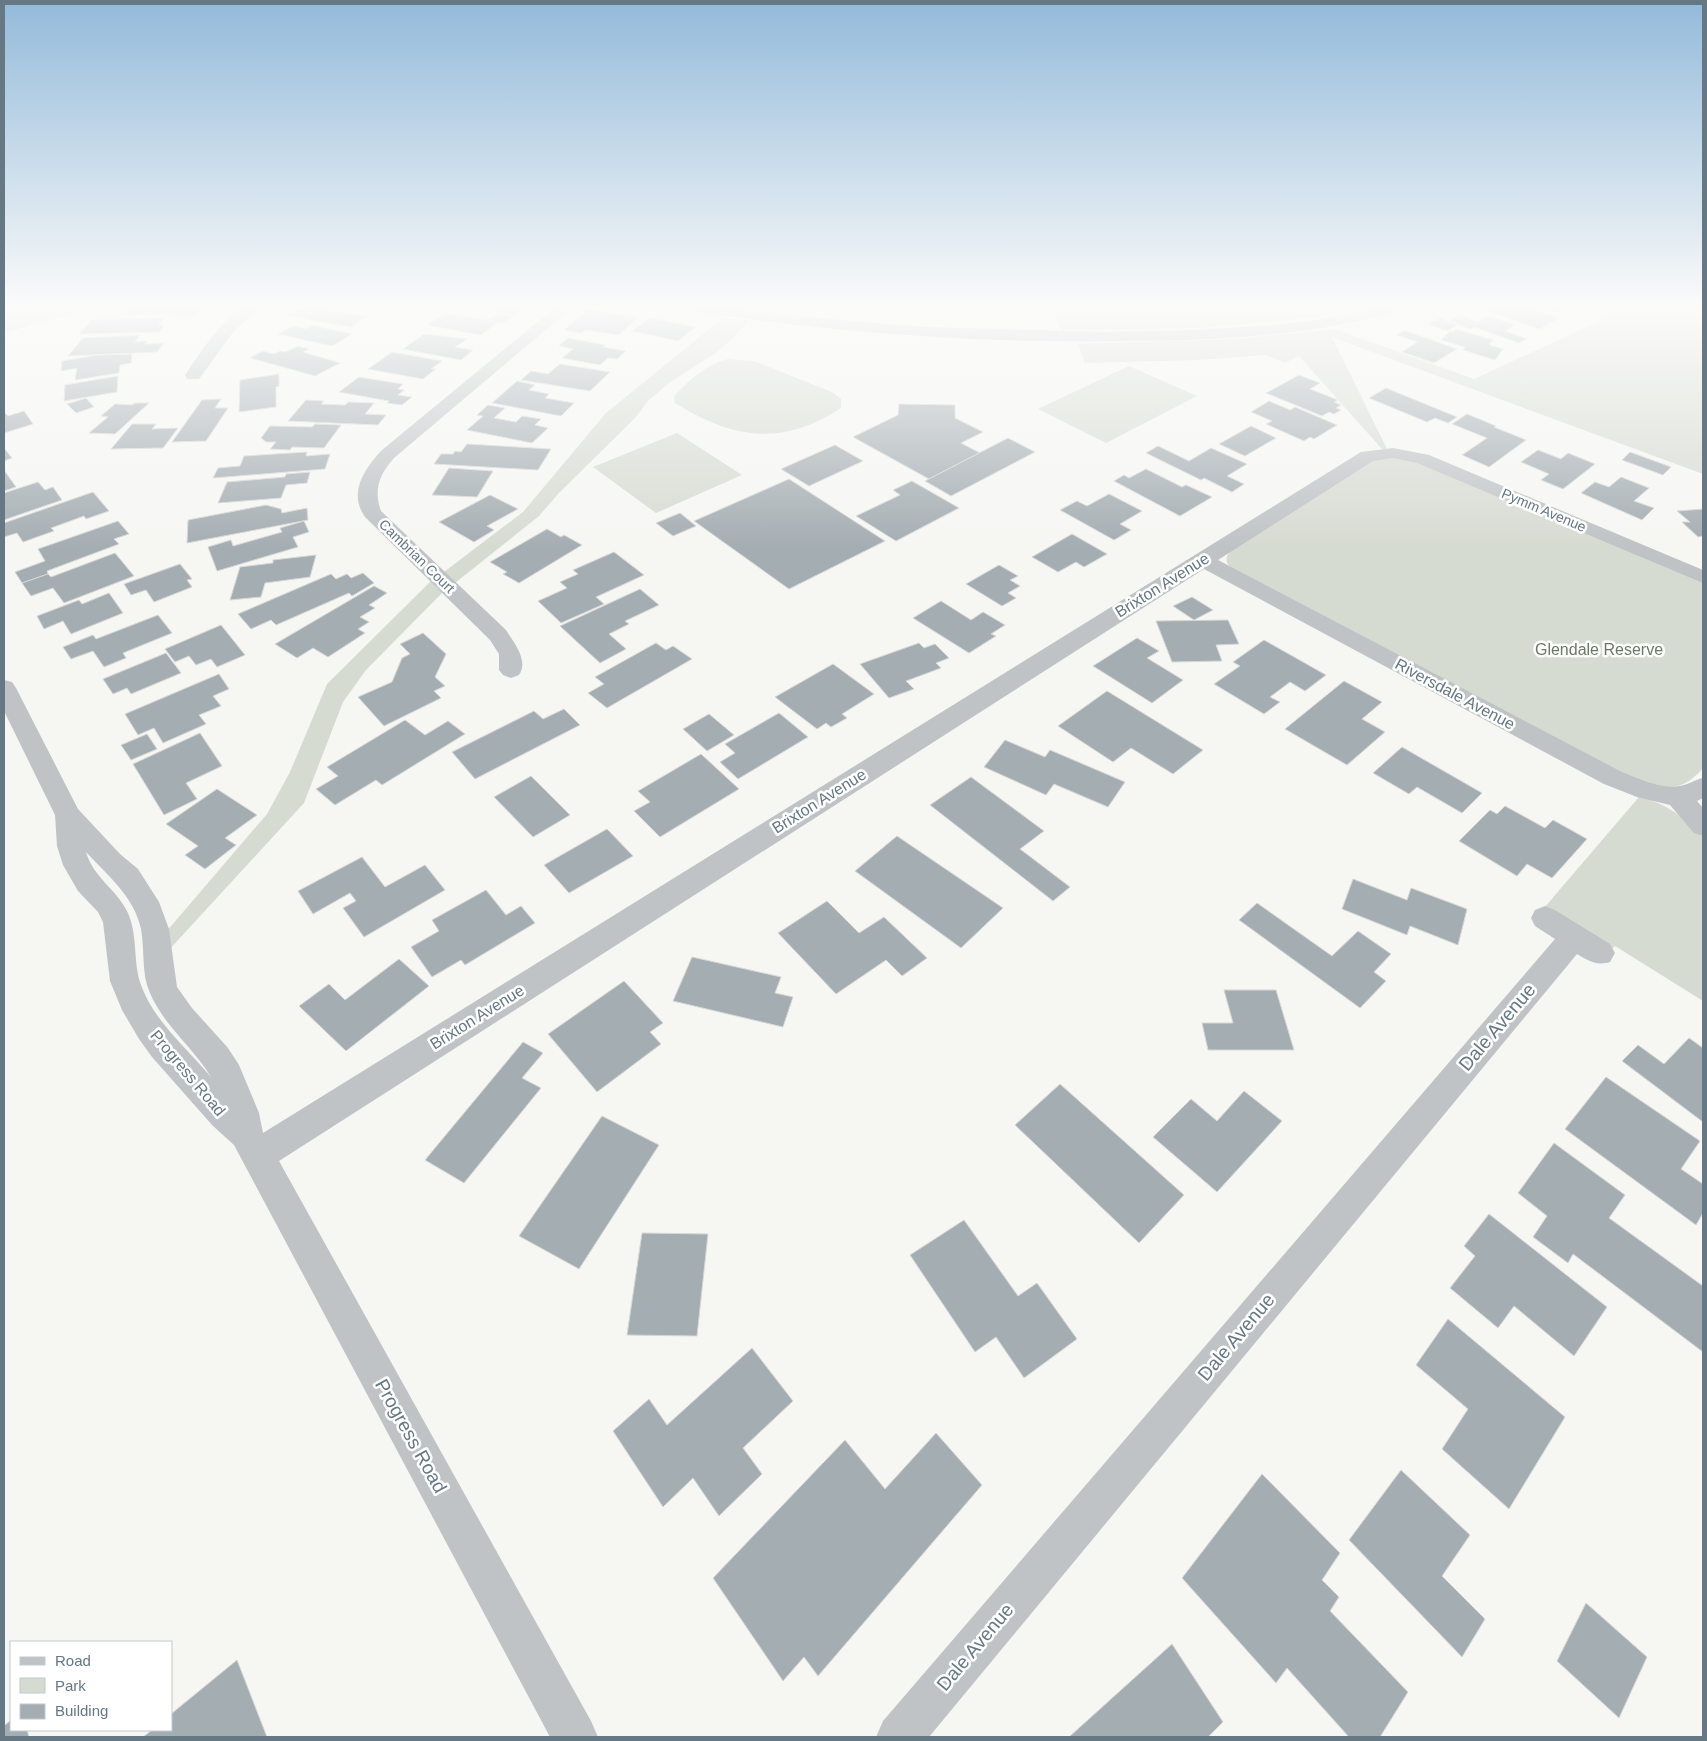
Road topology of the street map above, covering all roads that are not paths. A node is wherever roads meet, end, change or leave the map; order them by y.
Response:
1 (469, 386) edge
2 (1383, 453) joint
3 (1202, 560) junction
4 (1703, 577) edge
5 (511, 670) dead end
6 (4, 688) edge
7 (1703, 787) edge
8 (1677, 795) junction
9 (1703, 826) edge
10 (1573, 936) dead end
11 (252, 1144) junction
12 (575, 1737) edge
13 (899, 1737) edge

1 - 5 street, Cambrian Court
2 - 3 street, Brixton Avenue
2 - 4 street, Pymm Avenue
3 - 8 street, Riversdale Avenue
3 - 11 street, Brixton Avenue
6 - 11 street, Progress Road
7 - 8 street
8 - 9 street
10 - 13 street, Dale Avenue
11 - 12 street, Progress Road

